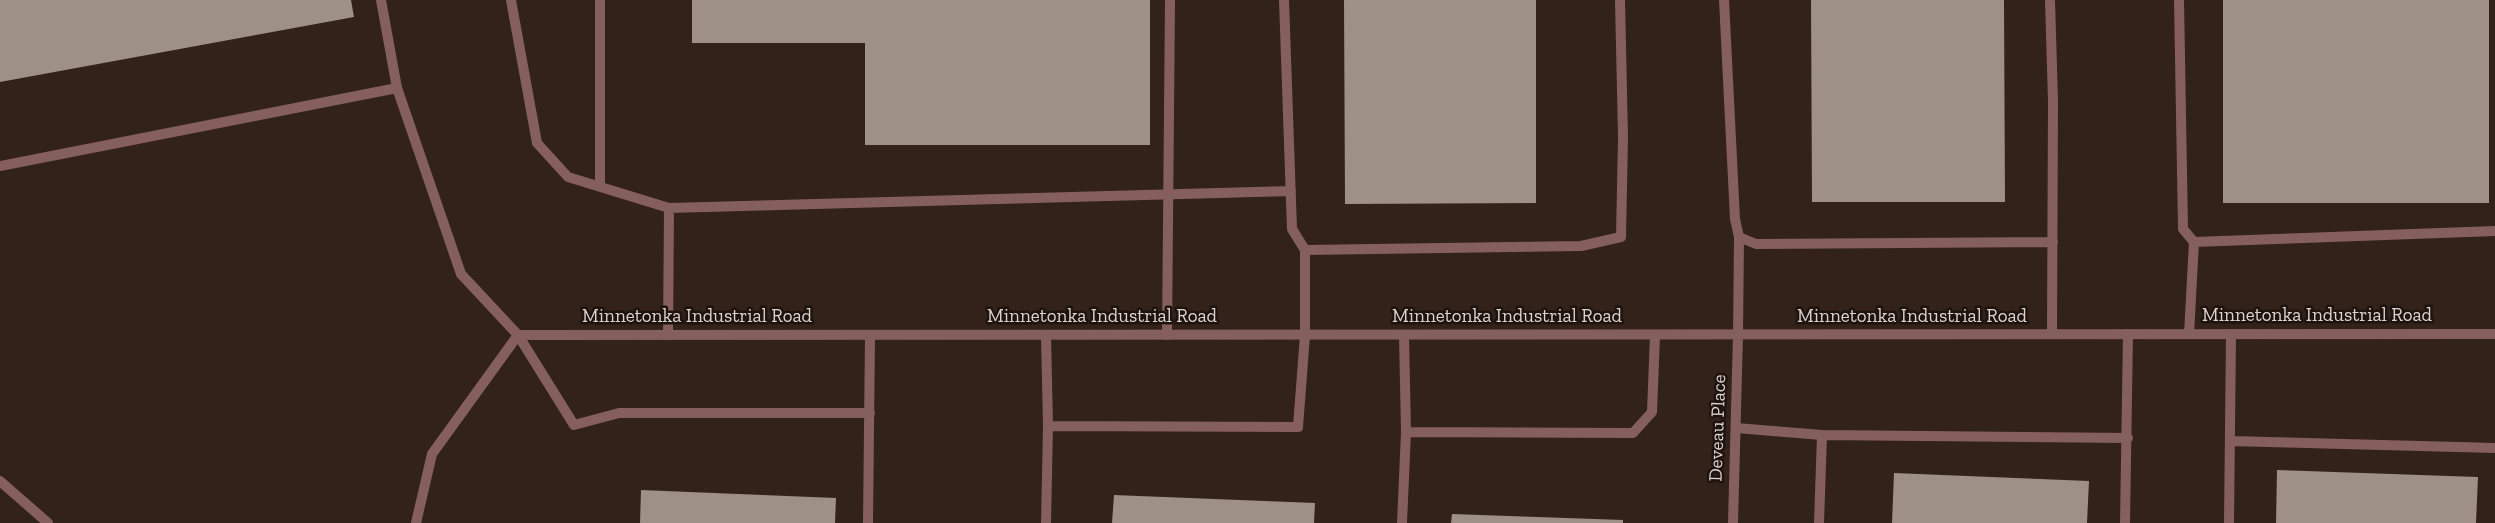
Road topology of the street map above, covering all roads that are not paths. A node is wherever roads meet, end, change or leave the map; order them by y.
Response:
1 (381, 0) edge
2 (511, 0) edge
3 (600, 0) edge
4 (1170, 0) edge
5 (1284, 0) edge
6 (1620, 0) edge
7 (1724, 0) edge
8 (2050, 0) edge
9 (2179, 0) edge
10 (397, 88) junction
11 (0, 166) edge
12 (600, 186) junction
13 (1291, 191) junction
14 (1167, 194) junction
15 (669, 208) junction
16 (2495, 231) edge
17 (1739, 237) junction
18 (2053, 242) junction
19 (2194, 242) junction
20 (1305, 250) junction
21 (518, 334) junction
22 (668, 334) junction
23 (870, 334) junction
24 (1046, 334) junction
25 (1167, 334) junction
26 (1305, 334) junction
27 (1404, 334) junction
28 (1655, 334) junction
29 (1738, 334) junction
30 (2052, 334) junction
31 (2128, 334) junction
32 (2189, 334) junction
33 (2231, 334) junction
34 (2495, 334) edge
35 (870, 413) junction
36 (1048, 426) junction
37 (1736, 428) junction
38 (1406, 432) junction
39 (1822, 435) junction
40 (2128, 438) junction
41 (2231, 441) junction
42 (2495, 448) edge
43 (0, 481) edge
44 (48, 523) edge
45 (416, 523) edge
46 (868, 523) edge
47 (1046, 523) edge
48 (1402, 523) edge
49 (1733, 523) edge
50 (1819, 523) edge
51 (2125, 523) edge
52 (2228, 523) edge

1 - 10 street
2 - 12 street
3 - 12 street
4 - 14 street
5 - 13 street
6 - 20 street
7 - 17 street, Deveau Place
8 - 18 street
9 - 19 street
10 - 11 street
10 - 21 street
12 - 15 street
13 - 14 street
13 - 20 street
14 - 15 street
14 - 25 street
15 - 22 street
16 - 19 street
17 - 18 street
17 - 29 street, Deveau Place
18 - 30 street
19 - 32 street
20 - 26 street
21 - 22 street, Minnetonka Industrial Road
21 - 35 street
21 - 45 street
22 - 23 street, Minnetonka Industrial Road
23 - 24 street, Minnetonka Industrial Road
23 - 35 street
24 - 25 street, Minnetonka Industrial Road
24 - 36 street
25 - 26 street, Minnetonka Industrial Road
26 - 27 street, Minnetonka Industrial Road
26 - 36 street
27 - 28 street, Minnetonka Industrial Road
27 - 38 street
28 - 29 street, Minnetonka Industrial Road
28 - 38 street
29 - 30 street, Minnetonka Industrial Road
29 - 37 street, Deveau Place
30 - 31 street, Minnetonka Industrial Road
31 - 32 street, Minnetonka Industrial Road
31 - 40 street
32 - 33 street, Minnetonka Industrial Road
33 - 34 street, Minnetonka Industrial Road
33 - 41 street
35 - 46 street
36 - 47 street
37 - 39 street
37 - 49 street, Deveau Place
38 - 48 street
39 - 40 street
39 - 50 street
40 - 51 street
41 - 42 street
41 - 52 street
43 - 44 street

